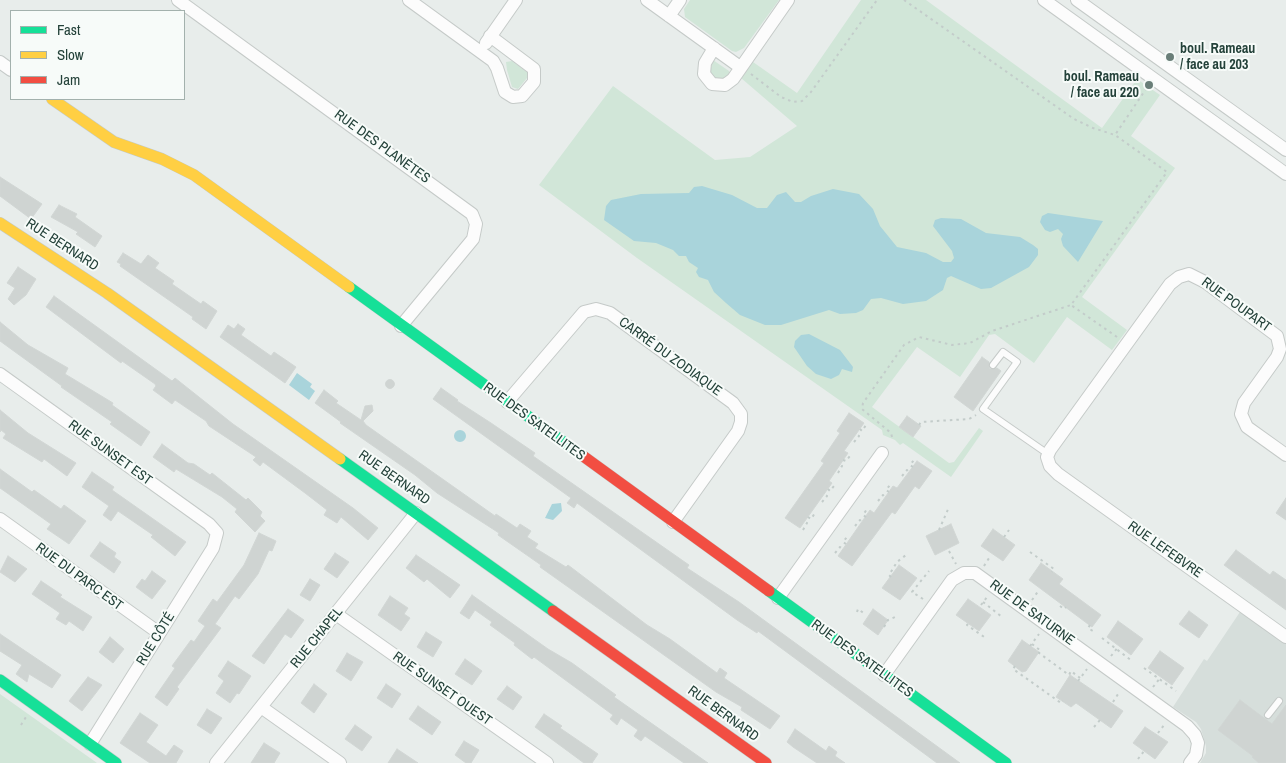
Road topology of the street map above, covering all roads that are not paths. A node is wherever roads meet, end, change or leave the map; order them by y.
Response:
1 (178, 0) edge
2 (409, 0) edge
3 (516, 0) edge
4 (646, 0) edge
5 (680, 0) edge
6 (788, 0) edge
7 (1044, 0) edge
8 (1077, 0) edge
9 (669, 16) junction
10 (490, 36) junction
11 (714, 48) junction
12 (480, 51) junction
13 (1165, 63) junction
14 (743, 69) junction
15 (1151, 82) junction
16 (53, 100) edge
17 (1286, 150) edge
18 (1286, 174) edge
19 (0, 223) edge
20 (401, 326) junction
21 (993, 365) dead end
22 (0, 374) edge
23 (507, 402) junction
24 (882, 454) dead end
25 (1286, 455) edge
26 (1048, 457) junction
27 (416, 513) junction
28 (0, 519) edge
29 (673, 522) junction
30 (217, 533) joint
31 (778, 598) junction
32 (336, 614) junction
33 (160, 633) junction
34 (1286, 637) edge
35 (884, 675) junction
36 (0, 680) edge
37 (1279, 701) dead end
38 (261, 707) junction
39 (1279, 714) dead end
40 (90, 744) junction
41 (116, 763) edge
42 (216, 763) edge
43 (340, 763) edge
44 (547, 763) edge
45 (766, 763) edge
46 (1006, 763) edge
47 (1190, 763) edge

1 - 20 street, RUE DES PLANÈTES
2 - 12 street
3 - 10 street
4 - 9 street
5 - 9 street
6 - 14 street
7 - 15 street
8 - 13 street
9 - 11 street
10 - 12 street
10 - 12 street
11 - 14 street
11 - 14 street
13 - 15 street
13 - 17 street
15 - 18 street
16 - 20 street, RUE DES SATELLITES
19 - 27 street, RUE BERNARD
20 - 23 street, RUE DES SATELLITES
21 - 26 lane
22 - 30 street, RUE SUNSET EST
23 - 29 street, RUE DES SATELLITES
23 - 29 street, CARRÉ DU ZODIAQUE
24 - 31 street
25 - 26 street, RUE POUPART
26 - 34 street, RUE LEFEBVRE
27 - 32 street, RUE CHAPEL
27 - 45 street, RUE BERNARD
28 - 33 street, RUE DU PARC EST
29 - 31 street, RUE DES SATELLITES
30 - 33 street, RUE CÔTÉ
31 - 35 street, RUE DES SATELLITES
32 - 38 street, RUE CHAPEL
32 - 44 street, RUE SUNSET OUEST
33 - 40 street, RUE CÔTÉ
35 - 46 street, RUE DES SATELLITES
35 - 47 street, RUE DE SATURNE
36 - 40 street
37 - 39 lane
38 - 42 street, RUE CHAPEL
38 - 43 street
40 - 41 street

